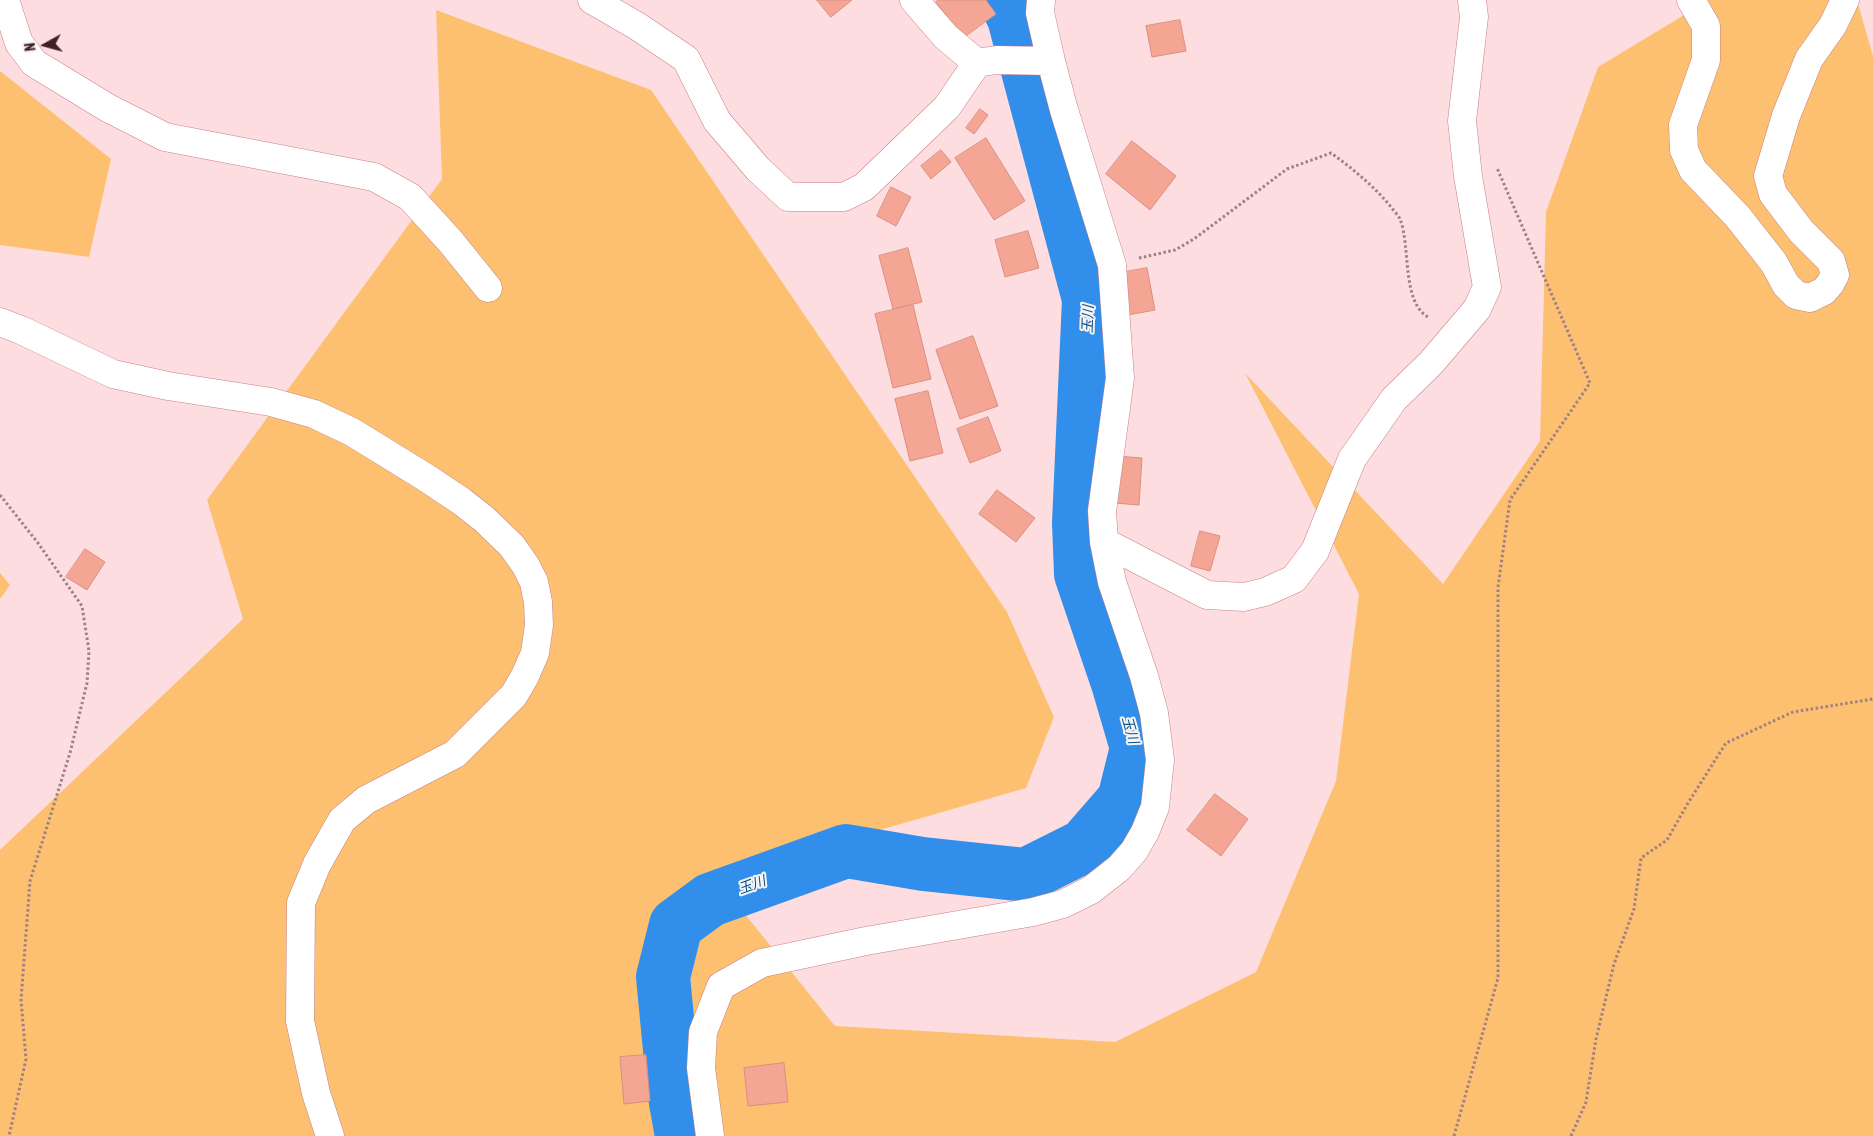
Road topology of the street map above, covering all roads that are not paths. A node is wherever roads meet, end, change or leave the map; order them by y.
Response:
1 (5, 0) edge
2 (592, 0) edge
3 (914, 0) edge
4 (1041, 0) edge
5 (1472, 0) edge
6 (1691, 0) edge
7 (1845, 0) edge
8 (986, 61) junction
9 (1051, 61) junction
10 (488, 288) dead end
11 (0, 322) edge
12 (1104, 542) junction
13 (330, 1136) edge
14 (710, 1136) edge

1 - 10 street
2 - 8 street
3 - 8 street
4 - 9 street
5 - 12 street
6 - 7 street
8 - 9 street
9 - 12 street
11 - 13 street
12 - 14 street

